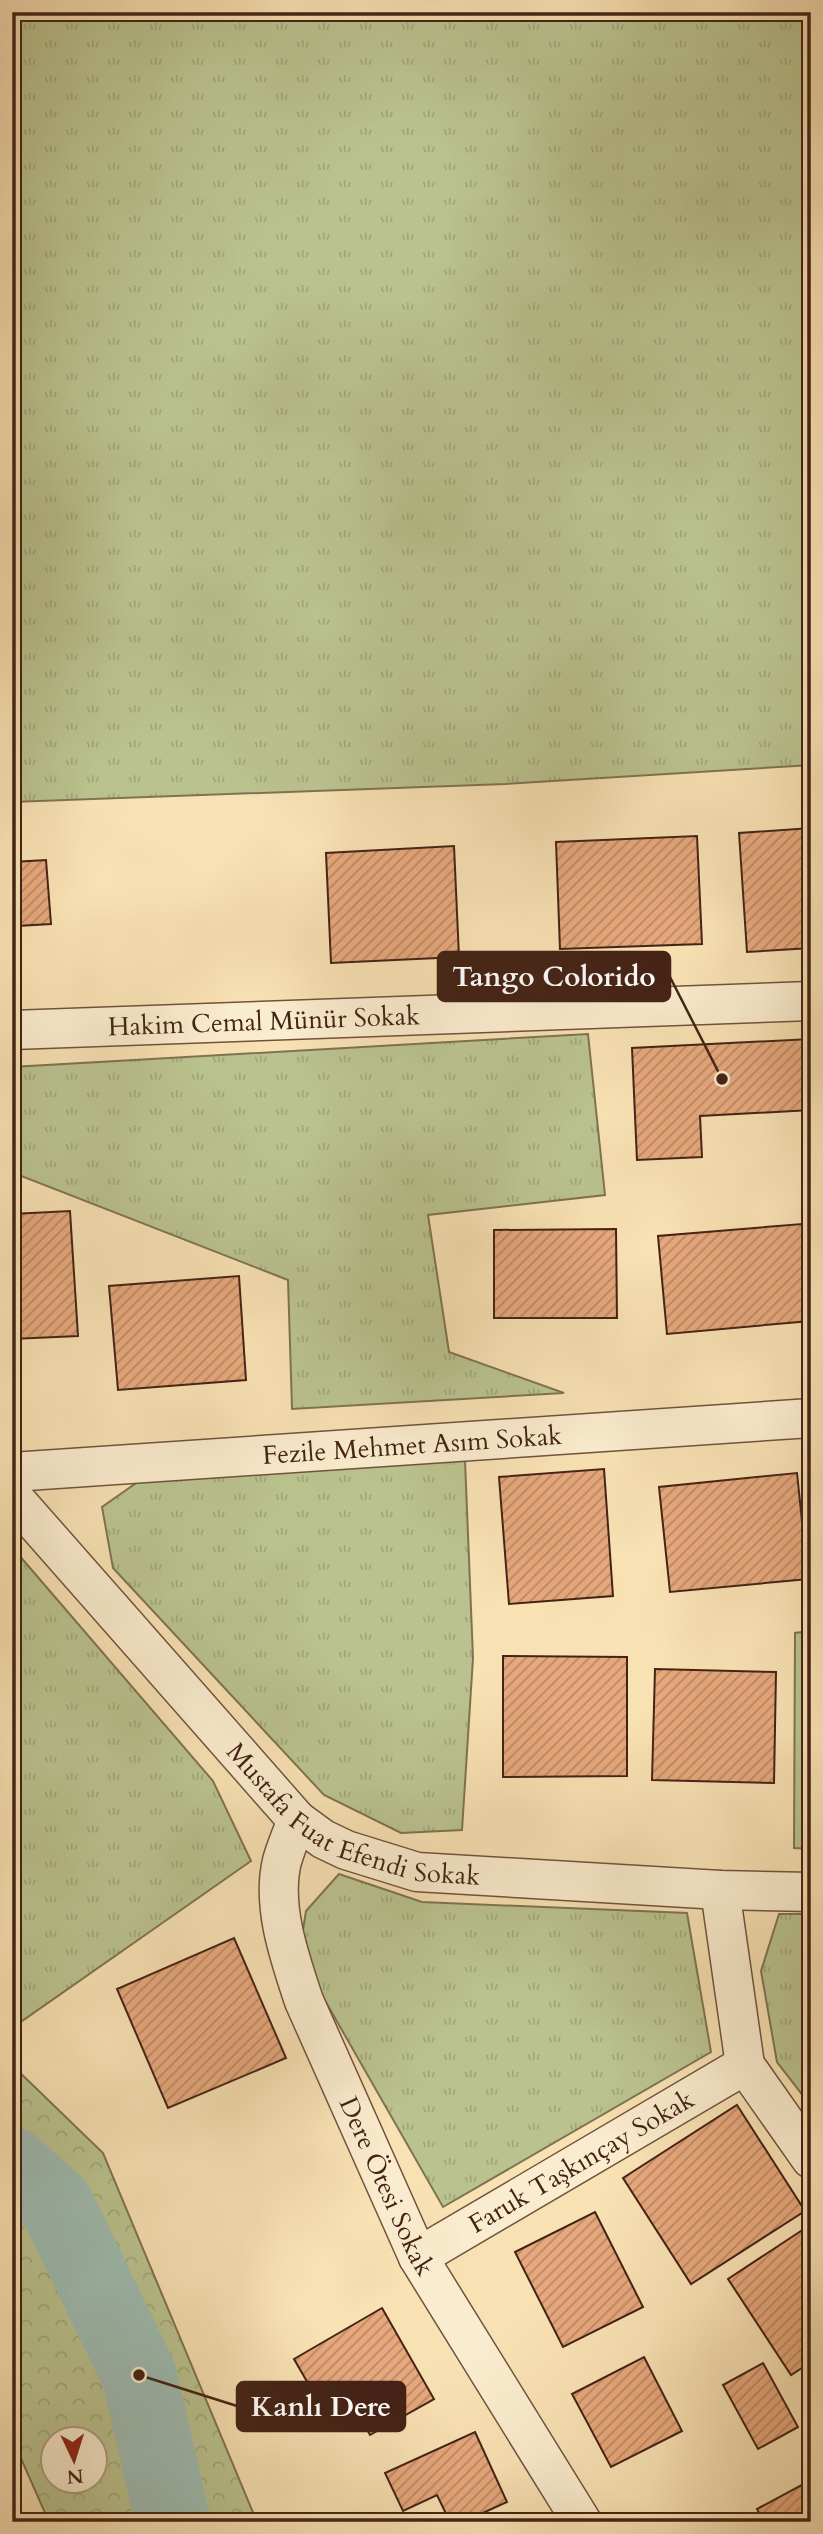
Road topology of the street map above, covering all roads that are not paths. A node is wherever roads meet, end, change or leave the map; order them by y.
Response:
1 (811, 1001) edge
2 (12, 1030) edge
3 (811, 1418) edge
4 (12, 1472) edge
5 (12, 1496) edge
6 (297, 1820) junction
7 (720, 1890) junction
8 (811, 1892) edge
9 (746, 2065) junction
10 (811, 2158) edge
11 (418, 2257) junction
12 (582, 2522) edge

1 - 2 street, Hakim Cemal Münür Sokak
3 - 4 street, Fezile Mehmet Asım Sokak
5 - 6 street, Mustafa Fuat Efendi Sokak
6 - 7 street, Mustafa Fuat Efendi Sokak
6 - 11 street, Dere Ötesi Sokak
7 - 8 street, Mustafa Fuat Efendi Sokak
7 - 9 street
9 - 10 street
9 - 11 street, Faruk Taşkınçay Sokak
11 - 12 street, Dere Ötesi Sokak

